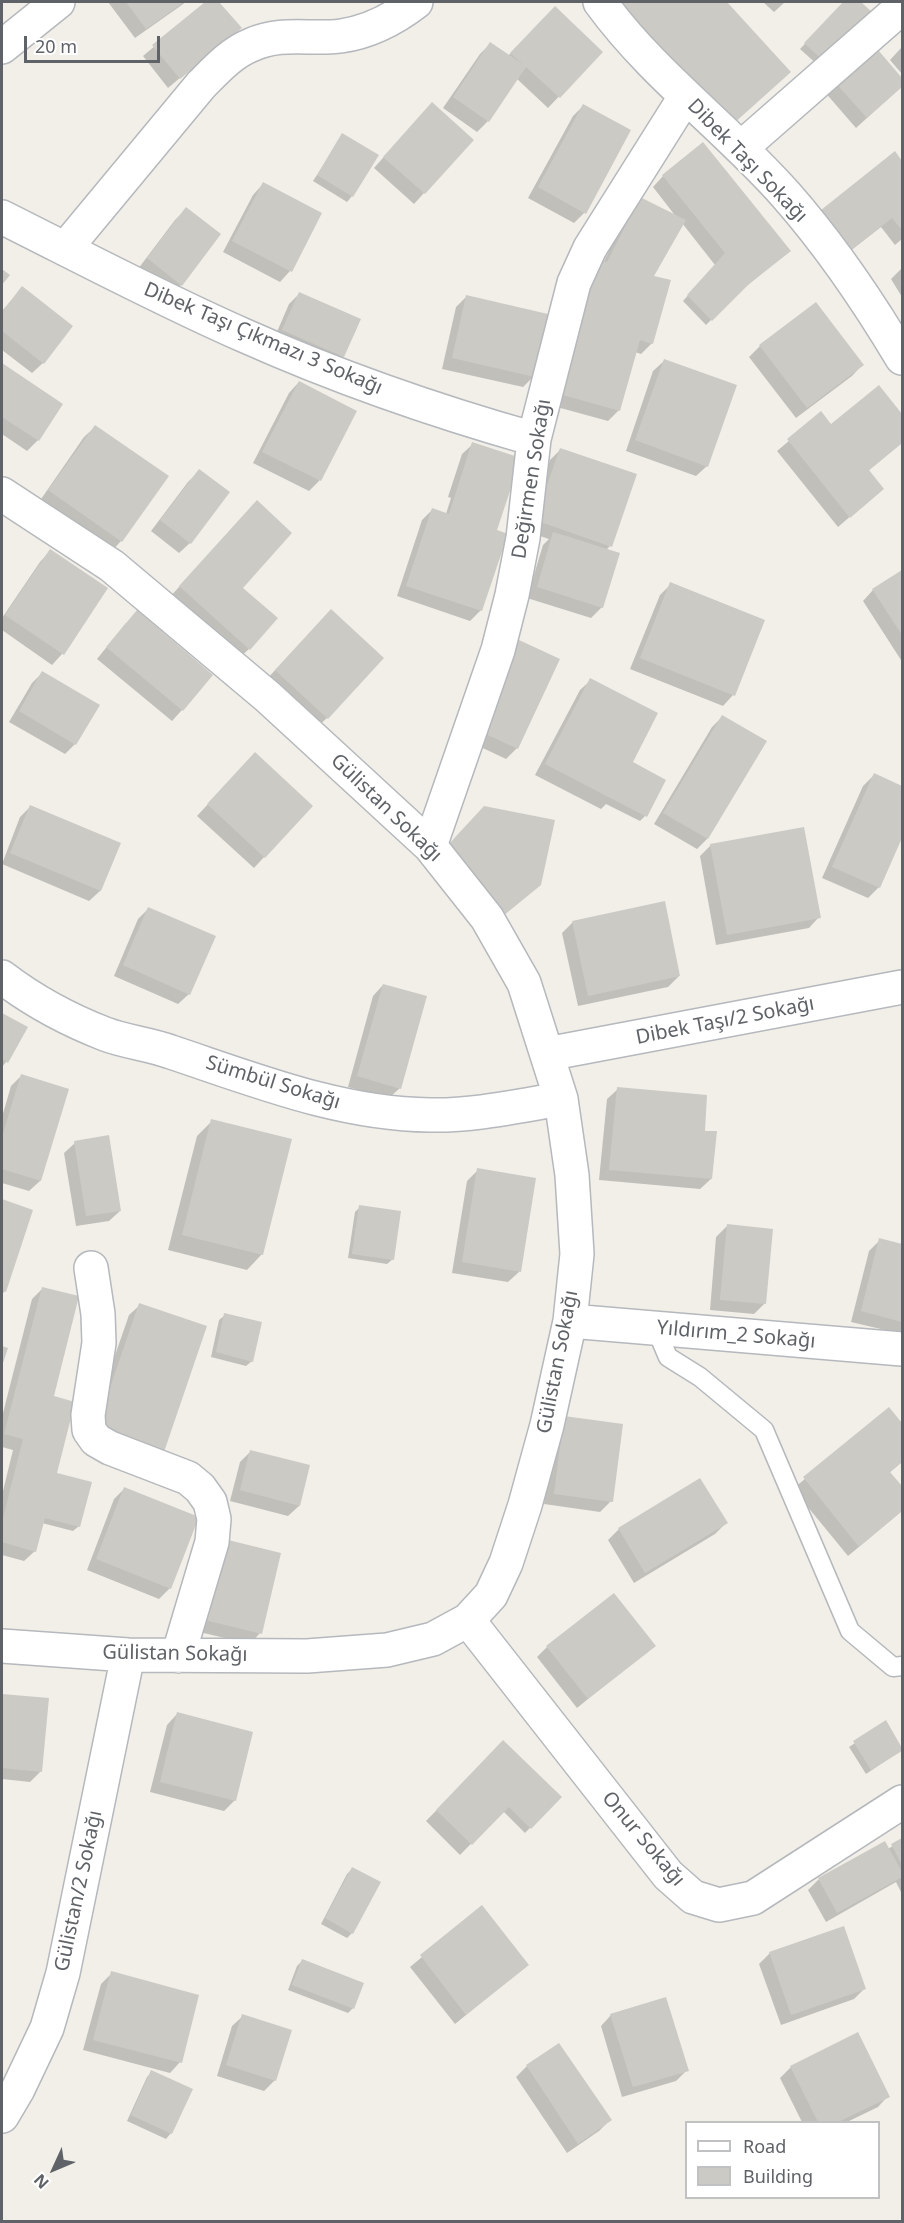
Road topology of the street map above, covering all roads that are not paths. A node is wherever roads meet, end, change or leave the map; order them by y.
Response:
1 (58, 2) edge
2 (416, 2) edge
3 (600, 2) edge
4 (903, 7) edge
5 (2, 46) edge
6 (685, 97) junction
7 (741, 148) junction
8 (2, 217) edge
9 (65, 249) junction
10 (903, 358) edge
11 (534, 439) junction
12 (2, 494) edge
13 (430, 846) junction
14 (2, 977) edge
15 (903, 987) edge
16 (547, 1054) junction
17 (561, 1099) junction
18 (90, 1268) dead end
19 (570, 1321) junction
20 (656, 1329) junction
21 (903, 1349) edge
22 (468, 1620) junction
23 (2, 1646) edge
24 (128, 1655) junction
25 (178, 1656) junction
26 (903, 1666) edge
27 (903, 1802) edge
28 (2, 2116) edge

1 - 5 street
2 - 9 street
3 - 6 street, Dibek Taşı Sokağı
4 - 7 street
6 - 7 street, Dibek Taşı Sokağı
6 - 11 street, Değirmen Sokağı
7 - 10 street, Dibek Taşı Sokağı
8 - 9 street, Dibek Taşı Çıkmazı 3 Sokağı
9 - 11 street, Dibek Taşı Çıkmazı 3 Sokağı
11 - 13 street, Değirmen Sokağı
12 - 13 street, Gülistan Sokağı
13 - 16 street, Gülistan Sokağı
14 - 17 street, Sümbül Sokağı
15 - 16 street, Dibek Taşı/2 Sokağı
16 - 17 street, Gülistan Sokağı
17 - 19 street, Gülistan Sokağı
18 - 25 street
19 - 20 street, Yıldırım_2 Sokağı
19 - 22 street, Gülistan Sokağı
20 - 21 street, Yıldırım_2 Sokağı
20 - 26 lane
22 - 25 street, Gülistan Sokağı
22 - 27 street, Onur Sokağı
23 - 24 street, Gülistan Sokağı
24 - 25 street, Gülistan Sokağı
24 - 28 street, Gülistan/2 Sokağı

